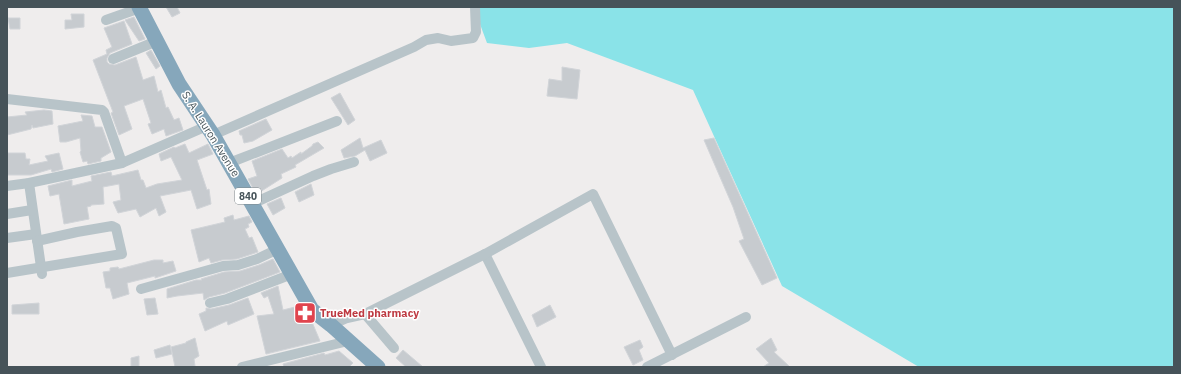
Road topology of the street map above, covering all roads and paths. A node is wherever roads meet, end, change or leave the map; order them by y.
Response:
1 (475, 7) edge
2 (140, 8) edge
3 (106, 20) dead end
4 (157, 41) junction
5 (113, 59) dead end
6 (7, 99) edge
7 (337, 121) dead end
8 (210, 131) junction
9 (354, 162) dead end
10 (122, 163) junction
11 (229, 163) junction
12 (29, 183) junction
13 (7, 186) edge
14 (252, 204) junction
15 (32, 210) junction
16 (7, 214) edge
17 (7, 238) edge
18 (37, 238) junction
19 (278, 249) junction
20 (485, 254) junction
21 (42, 270) junction
22 (7, 273) edge
23 (292, 274) junction
24 (141, 289) dead end
25 (210, 303) dead end
26 (365, 314) junction
27 (746, 318) dead end
28 (330, 325) junction
29 (348, 342) junction
30 (394, 348) dead end
31 (672, 355) junction
32 (242, 367) edge
33 (378, 367) edge
34 (541, 367) edge
35 (647, 367) edge

1 - 8 street
2 - 3 street
2 - 4 highway, S. A. Lauron Avenue / 840
4 - 5 street
4 - 8 highway, S. A. Lauron Avenue / 840
6 - 10 street
7 - 11 street
8 - 10 street
8 - 11 highway, S. A. Lauron Avenue / 840
9 - 14 street
10 - 12 street
11 - 14 highway, S. A. Lauron Avenue / 840
12 - 13 street
12 - 15 street
14 - 19 highway, S. A. Lauron Avenue / 840
15 - 16 street
15 - 18 street
17 - 18 street
18 - 21 street
18 - 21 street
19 - 23 highway, S. A. Lauron Avenue / 840
19 - 24 street
20 - 26 street
20 - 31 street
20 - 34 street
21 - 22 street
23 - 25 street
23 - 28 highway, S. A. Lauron Avenue / 840
26 - 28 street
26 - 30 street
27 - 31 street
28 - 29 highway, S. A. Lauron Avenue / 840
29 - 32 street
29 - 33 highway, S. A. Lauron Avenue / 840
31 - 35 street

